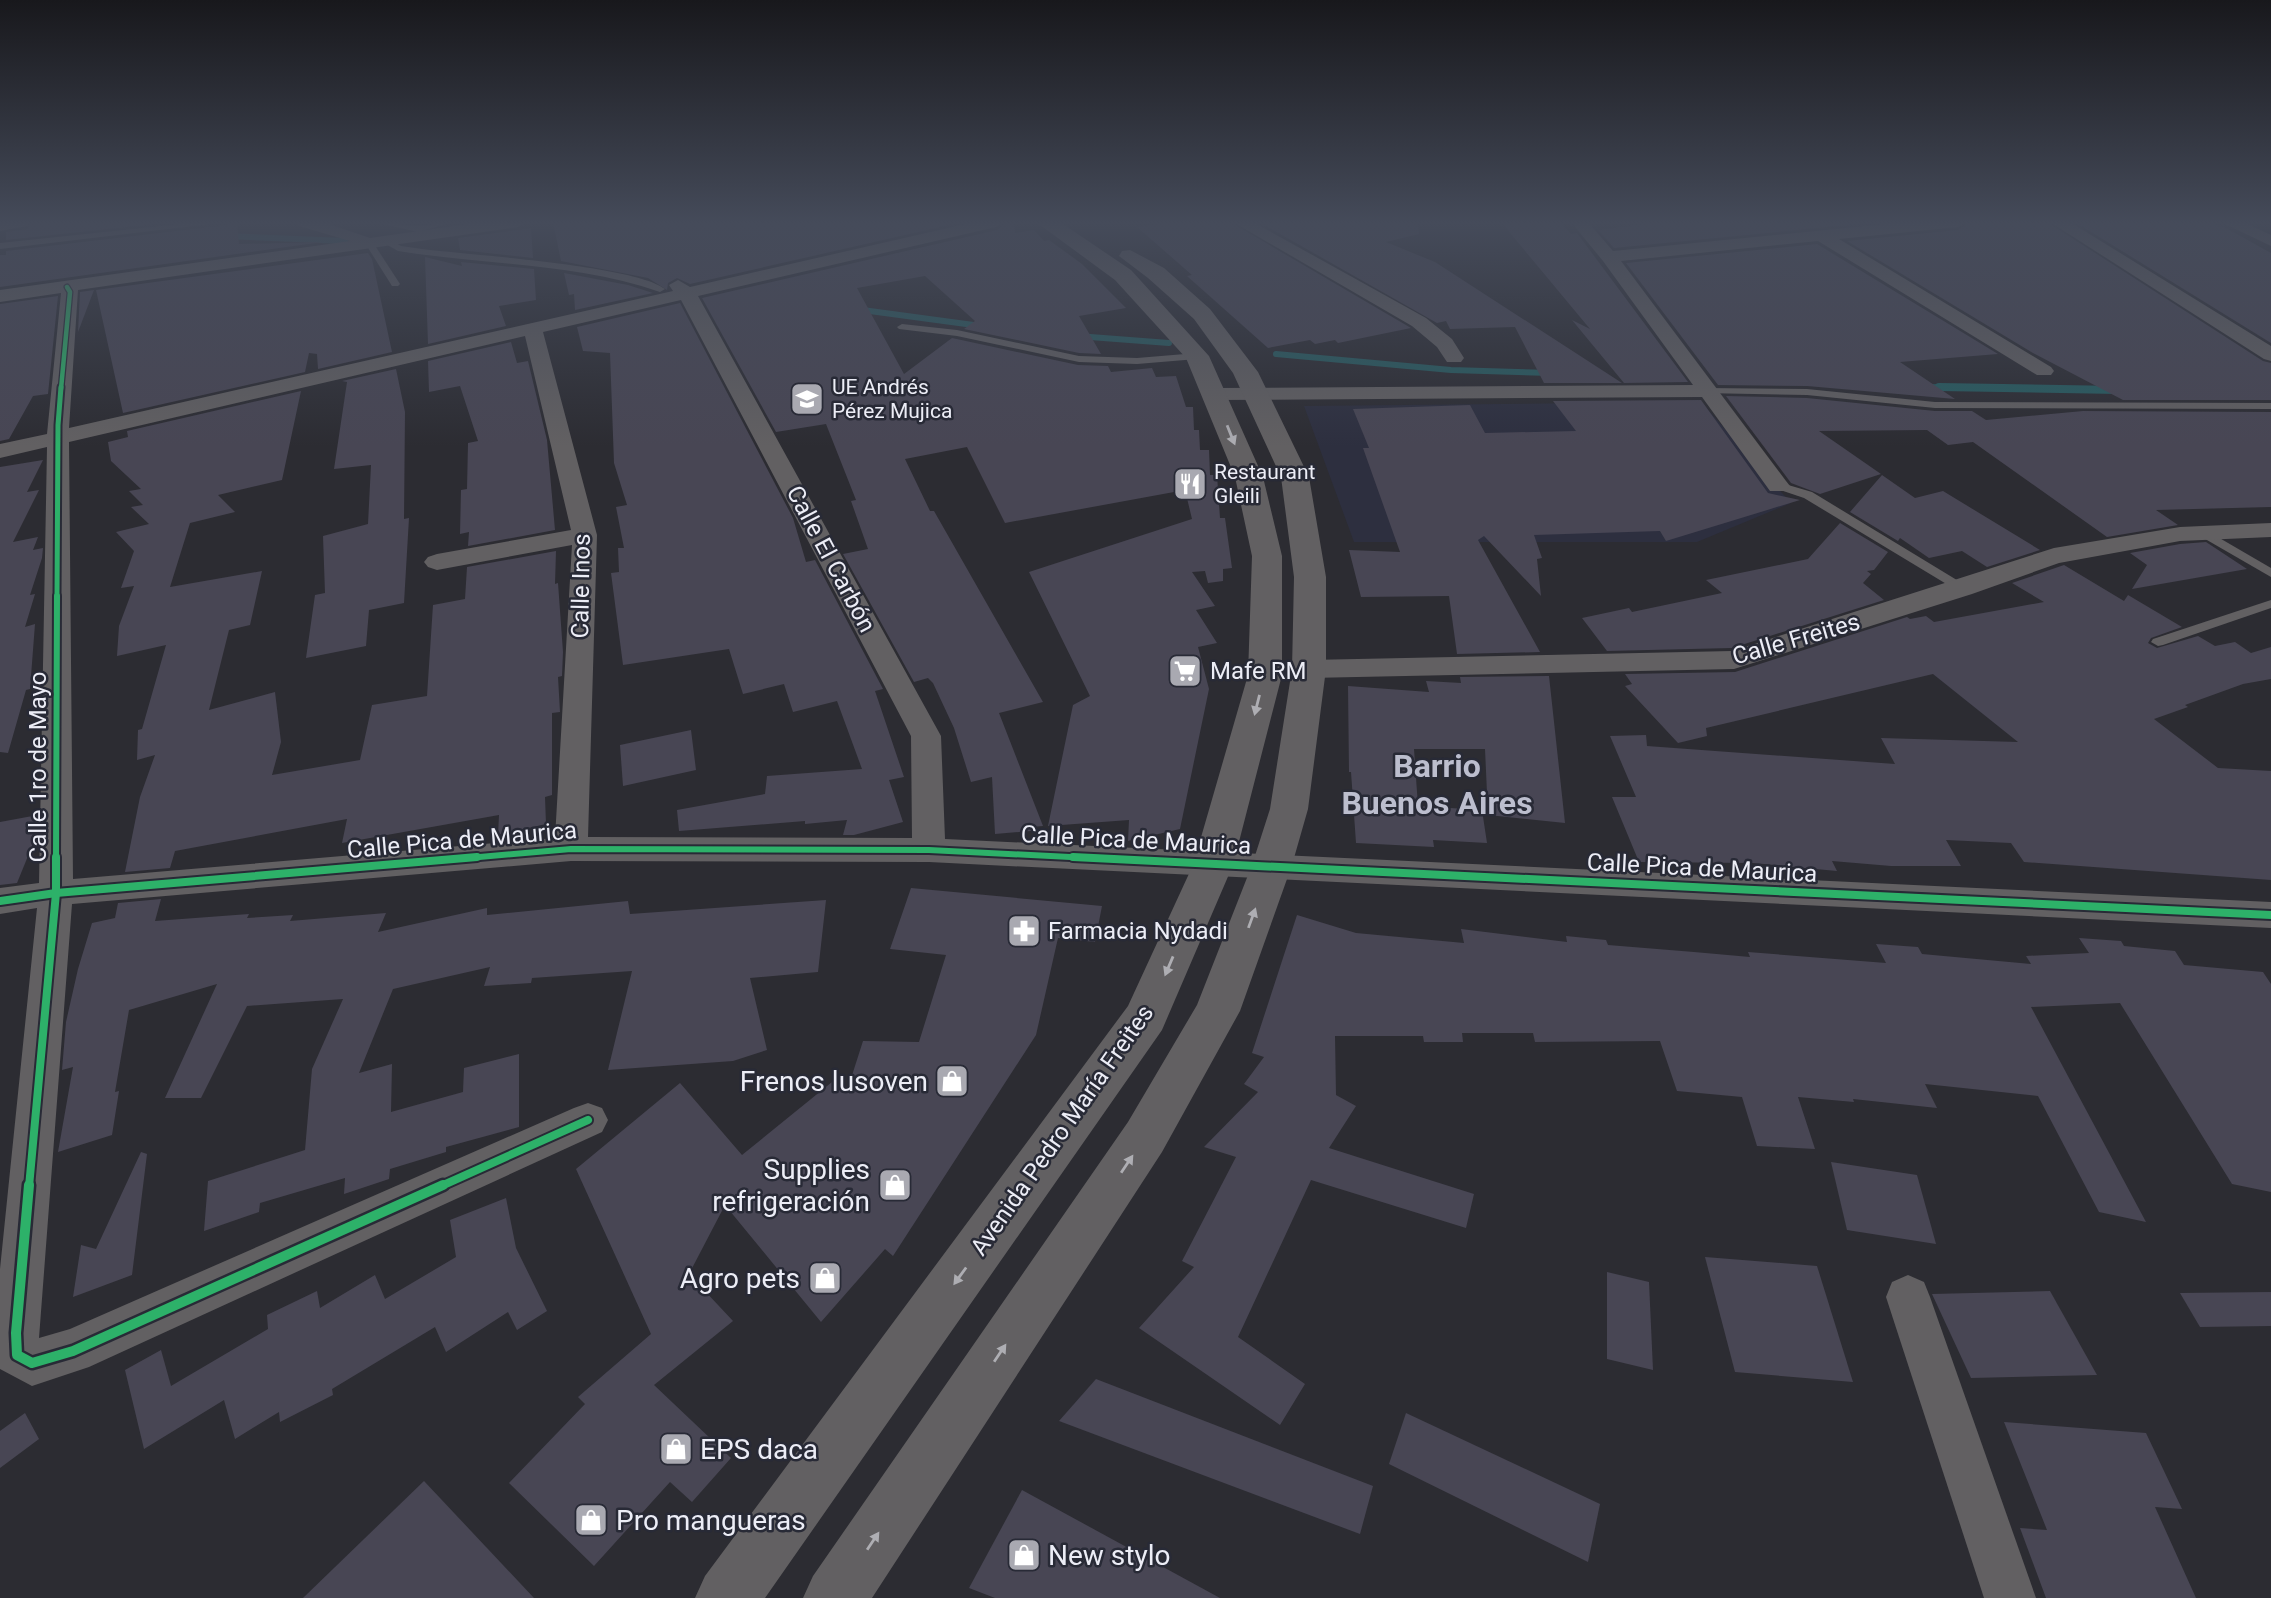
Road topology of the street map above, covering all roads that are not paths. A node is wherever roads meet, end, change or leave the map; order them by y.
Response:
1 (70, 297) edge
2 (646, 297) edge
3 (651, 297) edge
4 (679, 297) edge
5 (1143, 297) edge
6 (1182, 297) edge
7 (1374, 297) edge
8 (1638, 297) edge
9 (1922, 297) edge
10 (2177, 297) edge
11 (902, 327) dead end
12 (533, 329) junction
13 (2271, 355) edge
14 (1197, 356) junction
15 (1454, 358) dead end
16 (2044, 371) dead end
17 (1706, 391) junction
18 (1256, 393) junction
19 (1214, 394) junction
20 (2271, 405) edge
21 (58, 431) junction
22 (0, 437) edge
23 (0, 451) edge
24 (1778, 486) joint
25 (2271, 530) edge
26 (2204, 533) junction
27 (585, 535) junction
28 (437, 562) dead end
29 (2271, 573) edge
30 (1963, 588) junction
31 (2271, 604) edge
32 (2158, 642) dead end
33 (1310, 669) junction
34 (571, 849) junction
35 (929, 850) junction
36 (1213, 865) junction
37 (1272, 865) junction
38 (56, 893) junction
39 (0, 901) edge
40 (2271, 915) edge
41 (589, 1119) dead end
42 (1908, 1297) dead end
43 (727, 1598) edge
44 (835, 1598) edge
45 (2010, 1598) edge

1 - 21 street, Calle 1ro de Mayo
2 - 21 street
3 - 12 street
4 - 35 street, Calle El Carbón
5 - 14 street, Avenida Pedro María Freites
6 - 18 street
7 - 15 street
8 - 17 street
9 - 16 street
10 - 13 street
11 - 14 lane
12 - 21 street
12 - 27 street, Calle Inos
14 - 19 street, Avenida Pedro María Freites
17 - 18 street
17 - 20 lane
17 - 24 street
18 - 19 street
18 - 33 street
19 -> 36 street, Avenida Pedro María Freites
21 - 22 street
21 - 23 street
21 - 38 street, Calle 1ro de Mayo
24 - 30 lane
25 - 26 street, Calle Freites
26 - 29 lane
26 - 30 street, Calle Freites
27 - 28 street
27 - 34 street, Calle Inos
30 - 33 street, Calle Freites
31 - 32 lane
33 - 37 street
34 - 35 street, Calle Pica de Maurica
34 - 38 street, Calle Pica de Maurica
35 - 36 street, Calle Pica de Maurica
36 - 37 street, Calle Pica de Maurica
36 -> 43 street, Avenida Pedro María Freites
37 - 40 street, Calle Pica de Maurica
44 -> 37 street
38 - 39 street, Calle Pica de Maurica
38 - 41 street, Calle 1ro de Mayo
42 - 45 street

